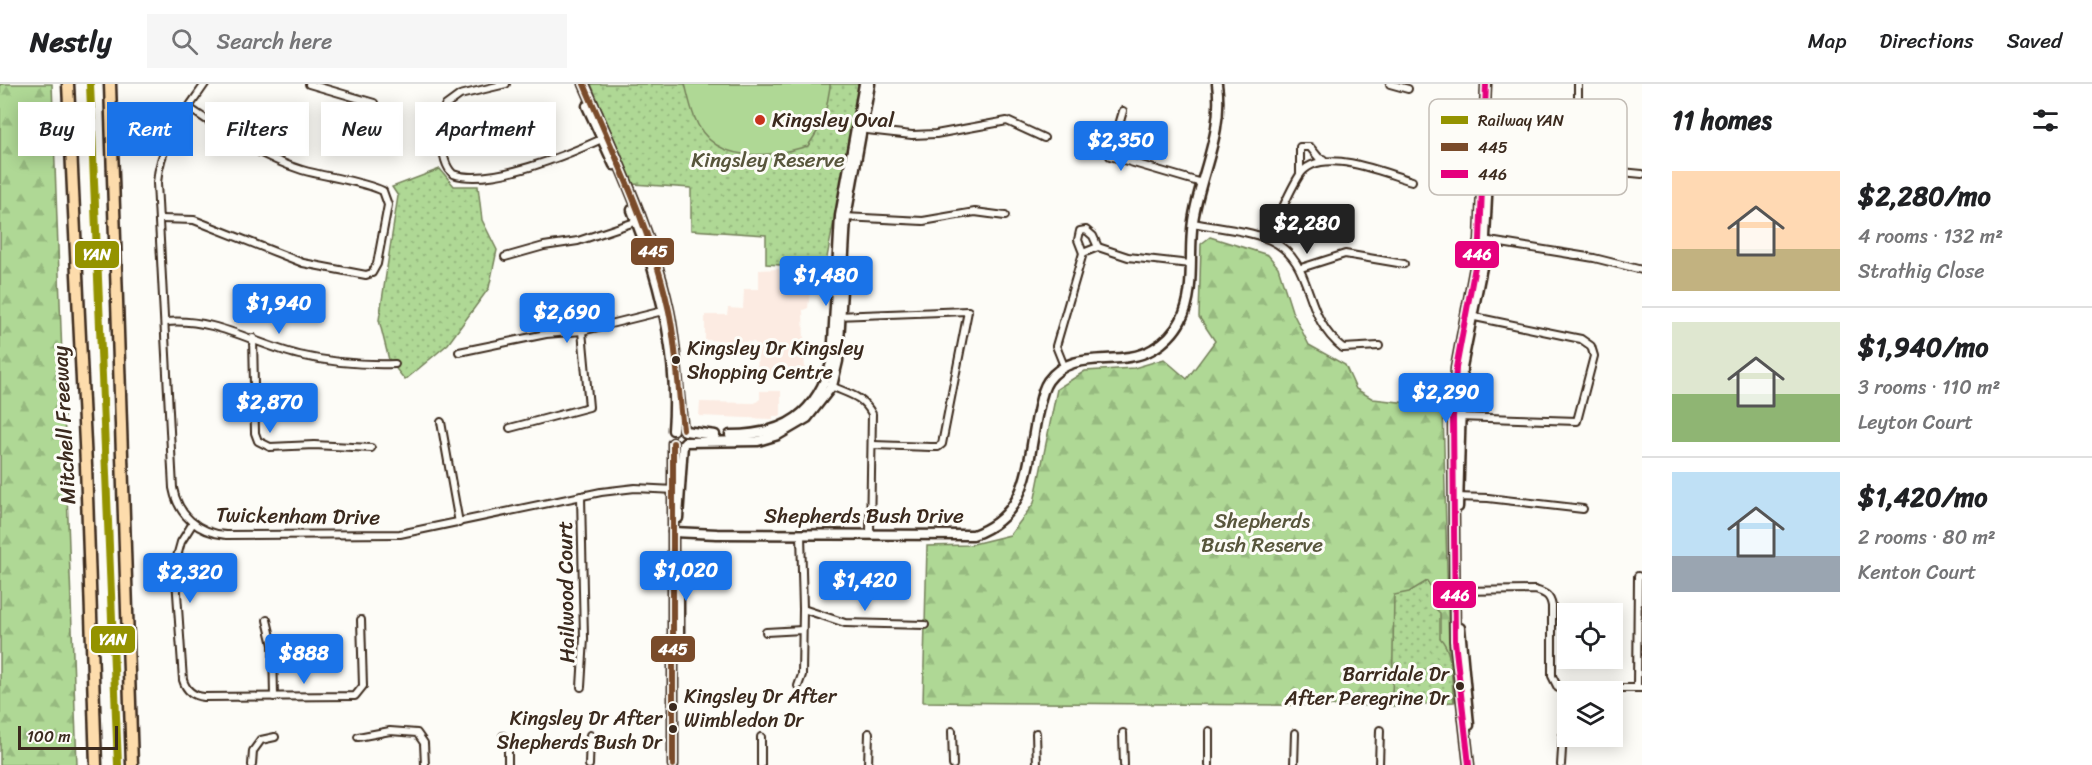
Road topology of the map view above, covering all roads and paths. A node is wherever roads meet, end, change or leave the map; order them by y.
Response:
1 (68, 84) edge
2 (110, 84) edge
3 (205, 84) edge
4 (309, 84) edge
5 (506, 84) edge
6 (578, 84) edge
7 (584, 84) edge
8 (864, 84) edge
9 (870, 84) edge
10 (1217, 84) edge
11 (1390, 84) edge
12 (1486, 84) edge
13 (1491, 84) edge
14 (1408, 89) dead end
15 (1486, 99) edge
16 (1490, 99) edge
17 (193, 102) edge
18 (371, 102) edge
19 (193, 111) edge
20 (1123, 111) dead end
21 (858, 129) junction
22 (604, 138) junction
23 (1044, 138) dead end
24 (161, 156) edge
25 (1324, 160) junction
26 (1627, 172) edge
27 (1300, 174) junction
28 (1642, 174) edge
29 (1412, 181) dead end
30 (1202, 183) junction
31 (1484, 195) edge
32 (1485, 195) edge
33 (843, 216) junction
34 (1005, 216) dead end
35 (161, 219) junction
36 (639, 220) junction
37 (1193, 223) junction
38 (1269, 239) junction
39 (1483, 240) junction
40 (1098, 247) junction
41 (1083, 253) junction
42 (505, 257) dead end
43 (1190, 264) junction
44 (1404, 264) dead end
45 (1301, 268) junction
46 (1642, 270) edge
47 (665, 311) junction
48 (836, 316) junction
49 (1469, 316) junction
50 (166, 322) junction
51 (582, 331) junction
52 (253, 338) junction
53 (1379, 346) dead end
54 (459, 352) dead end
55 (395, 364) dead end
56 (1064, 366) junction
57 (829, 384) junction
58 (1456, 417) junction
59 (441, 422) dead end
60 (510, 428) dead end
61 (673, 430) junction
62 (684, 430) junction
63 (673, 443) junction
64 (684, 443) junction
65 (873, 445) junction
66 (370, 448) dead end
67 (676, 489) junction
68 (581, 496) junction
69 (1455, 497) junction
70 (1583, 509) dead end
71 (459, 523) junction
72 (193, 524) junction
73 (870, 533) junction
74 (675, 534) junction
75 (801, 534) junction
76 (1638, 576) dead end
77 (1456, 591) junction
78 (803, 609) junction
79 (267, 620) dead end
80 (361, 620) dead end
81 (925, 625) dead end
82 (802, 630) junction
83 (766, 632) dead end
84 (798, 686) dead end
85 (581, 687) dead end
86 (1640, 688) edge
87 (274, 697) junction
88 (1380, 730) dead end
89 (952, 731) dead end
90 (1209, 731) dead end
91 (869, 733) dead end
92 (1036, 733) dead end
93 (1123, 733) dead end
94 (1295, 733) dead end
95 (590, 735) dead end
96 (275, 736) dead end
97 (358, 736) dead end
98 (503, 736) dead end
99 (761, 737) dead end
100 (1562, 747) edge
101 (96, 765) edge
102 (132, 765) edge
103 (252, 765) edge
104 (425, 765) edge
105 (508, 765) edge
106 (589, 765) edge
107 (673, 765) edge
108 (679, 765) edge
109 (761, 765) edge
110 (868, 765) edge
111 (953, 765) edge
112 (1037, 765) edge
113 (1124, 765) edge
114 (1209, 765) edge
115 (1294, 765) edge
116 (1379, 765) edge
117 (1469, 765) edge
118 (1475, 765) edge
119 (1561, 765) edge

1 - 101 highway, Mitchell Freeway
2 - 102 highway
3 - 17 street, Twickenham Drive
4 - 18 street
5 - 22 street
6 - 22 street
7 - 22 street
8 - 21 street
9 - 21 street
10 - 30 street
11 - 14 street
12 - 15 street
13 - 16 street
19 - 35 street
20 - 30 street
21 - 23 street
21 - 33 street
22 - 36 street
24 - 35 street, Twickenham Drive
25 - 27 street
25 - 27 street
25 - 29 street
26 - 28 street
27 - 38 street
30 - 37 street
31 - 39 street
32 - 39 street
33 - 34 street
33 - 48 street
35 - 50 street, Twickenham Drive
36 - 42 street
36 - 47 street
37 - 38 street
37 - 43 street
38 - 45 street
39 - 46 street
39 - 49 street
40 - 41 street
40 - 41 street
40 - 43 street
41 - 56 street
43 - 56 street
44 - 45 street
45 - 53 street
47 - 51 street
47 - 61 street
47 - 62 street
48 - 57 street
48 - 65 street
49 - 58 street
49 - 58 street
50 - 52 street
50 - 72 street, Twickenham Drive
51 - 54 street
51 - 60 street
52 - 55 street
52 - 66 street
56 - 73 street, Shepherds Bush Drive
57 - 62 street
57 - 64 street
57 - 65 street
58 - 69 street
59 - 71 street
61 - 62 street
61 - 63 street
62 - 64 street
63 - 64 street
63 - 67 street
64 - 67 street
65 - 73 street
67 - 68 street, Twickenham Drive
67 - 74 street
68 - 71 street, Twickenham Drive
68 - 85 street, Hailwood Court
69 - 70 street
69 - 77 street
71 - 72 street, Twickenham Drive
72 - 87 street
73 - 75 street, Shepherds Bush Drive
74 - 75 street, Shepherds Bush Drive
74 - 107 street
74 - 108 street
75 - 78 street
76 - 86 street
77 - 86 street
77 - 117 street
77 - 118 street
78 - 81 street
78 - 82 street
79 - 87 street
80 - 87 street
82 - 83 street
82 - 84 street
88 - 116 street
89 - 111 street
90 - 114 street
91 - 110 street
92 - 112 street
93 - 113 street
94 - 115 street
95 - 106 street
96 - 103 street
97 - 104 street
98 - 105 street
99 - 109 street
100 - 119 street

